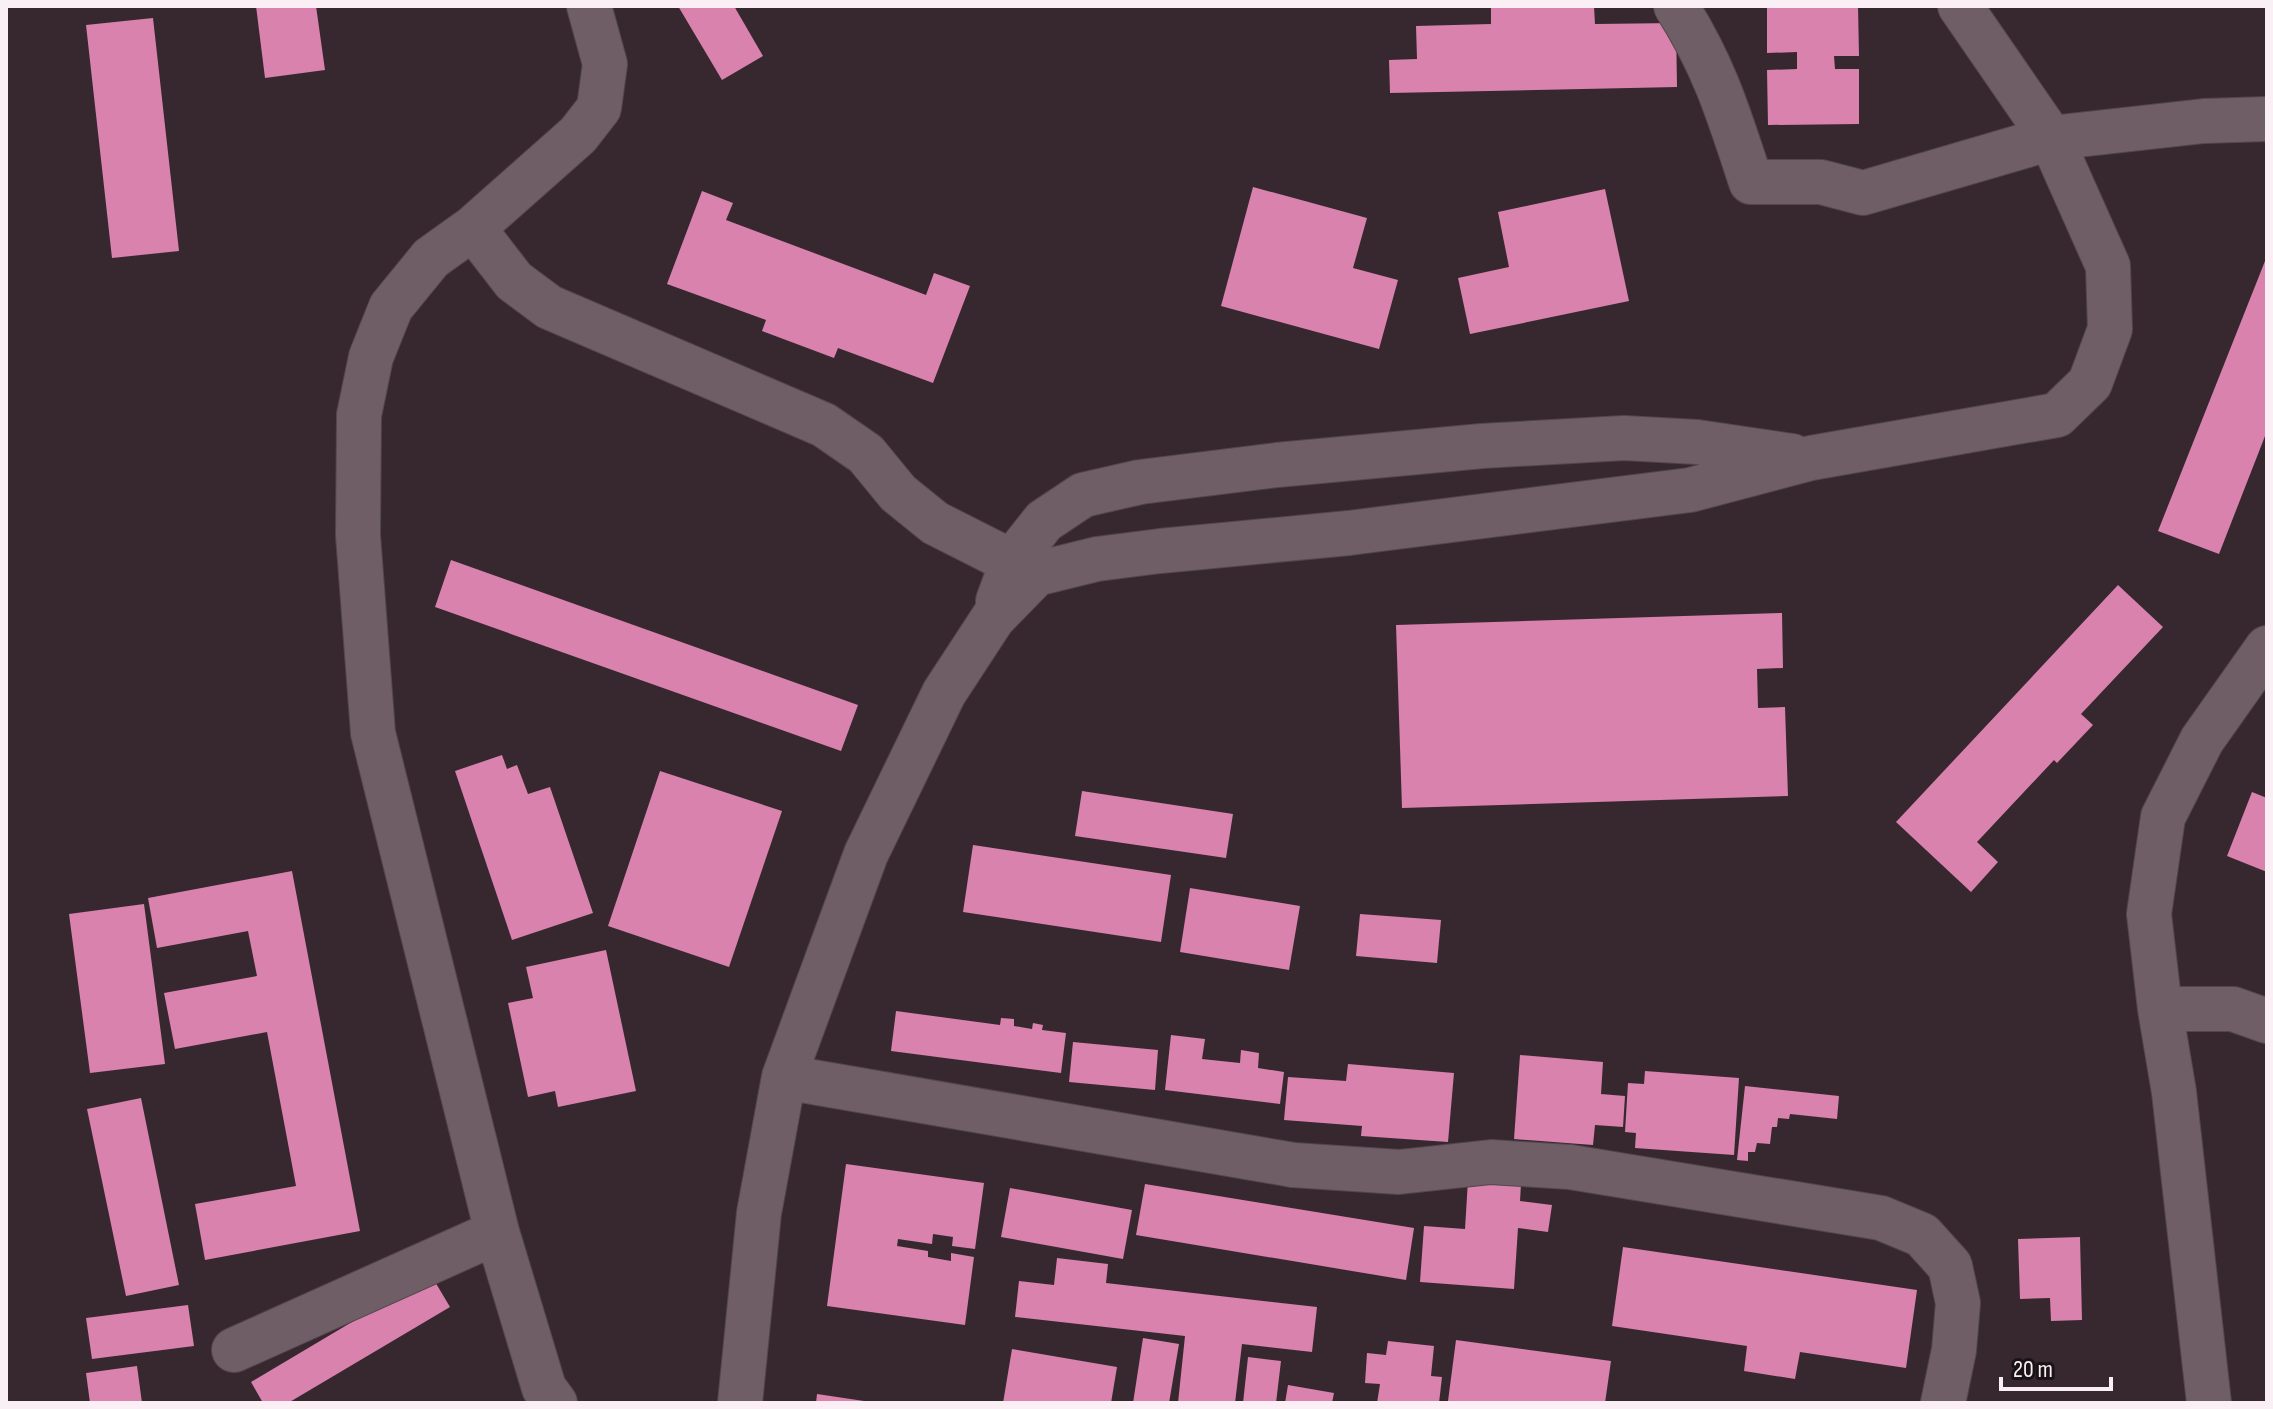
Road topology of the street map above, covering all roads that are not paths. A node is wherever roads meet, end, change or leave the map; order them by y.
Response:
1 (589, 6) edge
2 (1676, 6) edge
3 (1960, 6) edge
4 (2267, 119) edge
5 (2051, 138) junction
6 (473, 228) junction
7 (1811, 458) junction
8 (1025, 567) junction
9 (2259, 673) edge
10 (2160, 1009) junction
11 (2267, 1021) edge
12 (784, 1077) junction
13 (497, 1232) junction
14 (234, 1350) dead end
15 (555, 1403) edge
16 (740, 1403) edge
17 (1943, 1403) edge
18 (2209, 1403) edge

1 - 6 street
2 - 5 street
3 - 5 street
4 - 5 street
5 - 7 street
6 - 8 street
6 - 13 street
7 - 8 street
7 - 8 street
8 - 12 street
9 - 10 street
10 - 11 street
10 - 18 street
12 - 16 street
12 - 17 street
13 - 14 street
13 - 15 street

